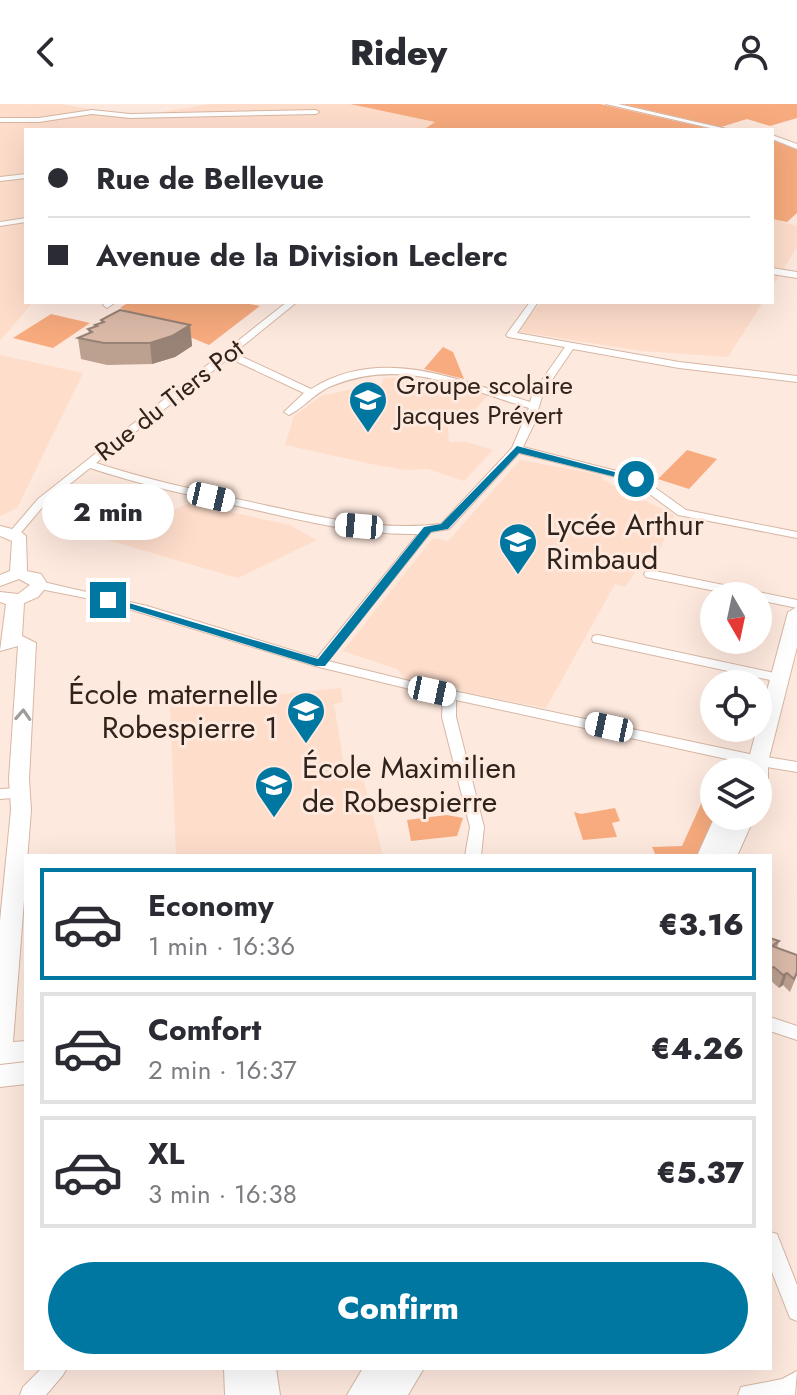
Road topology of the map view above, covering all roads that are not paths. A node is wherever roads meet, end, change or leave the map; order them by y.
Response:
1 (609, 104) edge
2 (316, 112) dead end
3 (0, 120) edge
4 (719, 128) edge
5 (774, 138) edge
6 (797, 147) edge
7 (24, 176) edge
8 (0, 179) edge
9 (24, 220) edge
10 (0, 224) edge
11 (774, 271) edge
12 (797, 275) edge
13 (290, 304) edge
14 (532, 304) edge
15 (571, 345) junction
16 (228, 354) junction
17 (797, 379) edge
18 (308, 391) junction
19 (534, 406) junction
20 (289, 412) dead end
21 (517, 449) junction
22 (88, 464) junction
23 (428, 529) junction
24 (7, 533) edge
25 (797, 535) edge
26 (18, 574) junction
27 (650, 574) dead end
28 (0, 581) edge
29 (39, 585) junction
30 (8, 598) edge
31 (797, 604) edge
32 (797, 612) edge
33 (598, 639) dead end
34 (6, 642) edge
35 (320, 663) junction
36 (779, 678) junction
37 (450, 695) junction
38 (727, 758) edge
39 (756, 758) edge
40 (772, 767) edge
41 (797, 767) edge
42 (10, 793) edge
43 (720, 830) edge
44 (738, 830) edge
45 (473, 854) edge
46 (709, 854) edge
47 (727, 854) edge
48 (772, 1025) edge
49 (797, 1033) edge
50 (24, 1051) edge
51 (0, 1055) edge
52 (24, 1073) edge
53 (0, 1076) edge
54 (772, 1246) edge
55 (797, 1311) edge
56 (54, 1370) edge
57 (239, 1370) edge
58 (261, 1370) edge
59 (381, 1370) edge
60 (408, 1370) edge
61 (797, 1382) edge
62 (31, 1395) edge
63 (240, 1395) edge
64 (265, 1395) edge
65 (362, 1395) edge
66 (390, 1395) edge
67 (749, 1395) edge

1 - 4 street
2 - 3 street
5 - 6 street
7 - 8 street
9 - 10 street
11 - 12 street
13 - 16 street, Rue du Tiers Pot
14 - 15 street
15 - 17 street
15 - 19 street
16 - 18 street
16 - 22 street, Rue du Tiers Pot
18 - 19 street
18 - 20 street
19 - 21 street
21 - 23 street
21 - 25 street
22 - 23 street
22 - 24 street, Rue du Tiers Pot
23 - 35 street
24 - 26 street
26 - 28 street
26 - 29 street
27 - 31 street
29 - 30 street
29 - 35 street
30 - 34 street
32 - 36 street
33 - 36 street
42 -> 34 street
35 - 37 street
36 - 39 street
37 - 38 street
37 - 45 street
40 - 41 street
42 - 51 street
43 - 46 street
44 - 47 street
48 - 49 street
50 - 51 street
52 - 53 street
54 - 55 street
56 - 62 street
57 - 63 street
58 - 64 street
59 - 65 street
60 - 66 street
61 - 67 street

